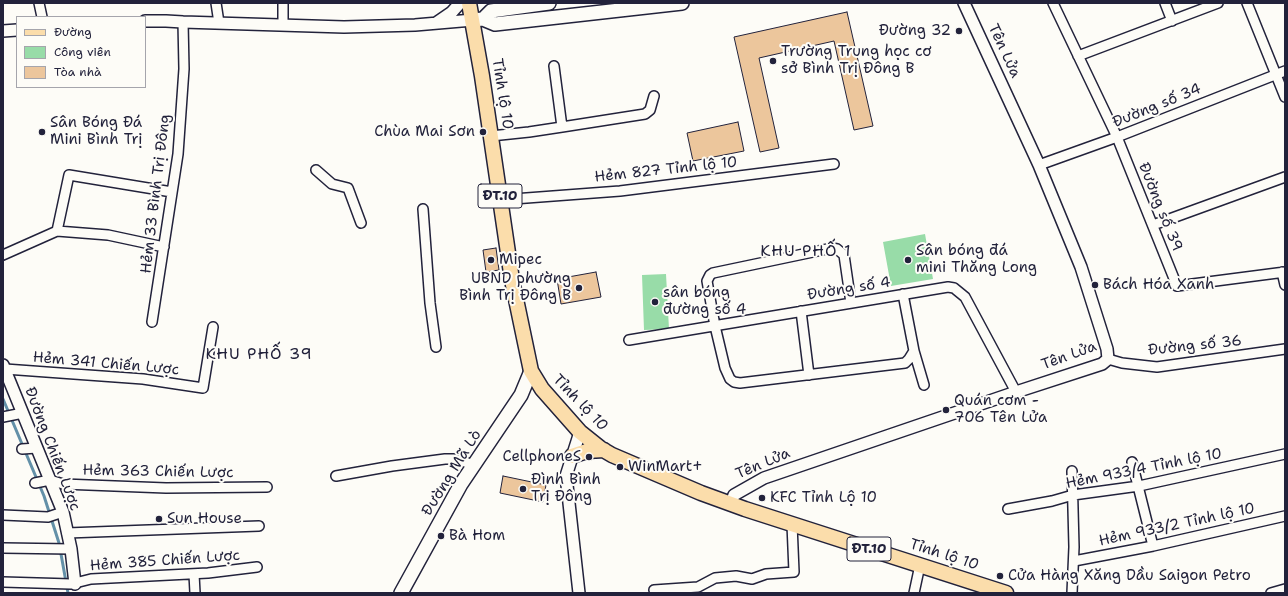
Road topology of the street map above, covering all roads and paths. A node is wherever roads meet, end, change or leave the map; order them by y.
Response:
1 (39, 3) edge
2 (216, 3) edge
3 (283, 3) edge
4 (460, 3) edge
5 (469, 3) edge
6 (550, 3) edge
7 (682, 3) edge
8 (964, 3) edge
9 (1053, 3) edge
10 (1165, 3) edge
11 (1218, 3) edge
12 (1247, 3) edge
13 (42, 16) edge
14 (478, 20) junction
15 (1172, 20) junction
16 (146, 21) edge
17 (183, 22) junction
18 (219, 23) junction
19 (435, 24) junction
20 (283, 25) junction
21 (16, 30) edge
22 (3, 31) edge
23 (1078, 56) junction
24 (554, 66) dead end
25 (1280, 72) edge
26 (654, 96) dead end
27 (1285, 97) edge
28 (562, 127) junction
29 (491, 136) junction
30 (1117, 137) junction
31 (834, 164) dead end
32 (1039, 164) junction
33 (316, 170) dead end
34 (1285, 177) edge
35 (172, 192) junction
36 (500, 200) junction
37 (423, 209) dead end
38 (361, 223) dead end
39 (1153, 225) junction
40 (57, 231) junction
41 (164, 247) junction
42 (3, 255) edge
43 (1284, 272) edge
44 (1285, 285) edge
45 (904, 294) junction
46 (851, 303) junction
47 (801, 311) junction
48 (152, 322) dead end
49 (715, 326) junction
50 (213, 327) dead end
51 (629, 340) dead end
52 (436, 347) dead end
53 (1285, 349) edge
54 (914, 351) junction
55 (1108, 359) junction
56 (4, 367) edge
57 (531, 371) junction
58 (809, 375) junction
59 (924, 385) dead end
60 (1016, 392) junction
61 (20, 414) junction
62 (4, 417) edge
63 (580, 432) junction
64 (604, 450) junction
65 (1285, 454) edge
66 (572, 456) junction
67 (1132, 462) dead end
68 (475, 465) junction
69 (1072, 471) dead end
70 (336, 476) dead end
71 (43, 482) junction
72 (1139, 486) junction
73 (267, 487) dead end
74 (1073, 495) junction
75 (731, 504) junction
76 (1008, 509) dead end
77 (56, 514) junction
78 (3, 515) edge
79 (1285, 516) edge
80 (792, 524) junction
81 (259, 526) dead end
82 (67, 533) junction
83 (1153, 546) junction
84 (3, 548) edge
85 (65, 549) junction
86 (1074, 561) junction
87 (920, 565) junction
88 (257, 567) dead end
89 (194, 574) junction
90 (3, 582) edge
91 (71, 586) edge
92 (1285, 589) edge
93 (654, 590) dead end
94 (195, 593) edge
95 (401, 593) edge
96 (578, 593) edge
97 (914, 593) edge
98 (1006, 593) edge
99 (1072, 593) edge
100 (1271, 593) edge

1 - 13 street
2 - 18 street
3 - 20 street
4 - 19 street
5 - 14 main road, Tỉnh lộ 10 / ĐT.10
6 - 14 main road
7 - 14 main road
8 - 32 street, Tên Lửa
9 - 23 street, Đường số 39
10 - 15 street
11 - 15 street
12 - 25 street
14 - 19 street
14 - 29 main road, Tỉnh lộ 10 / ĐT.10
15 - 23 street
16 - 17 street
17 - 18 street
17 - 35 street, Hẻm 33 Bình Trị Đông
18 - 20 street
19 - 20 street
21 - 22 street
23 - 30 street, Đường số 39
24 - 28 street
25 - 27 street
25 - 30 street, Đường số 34
26 - 28 street
28 - 29 street
29 - 36 main road, Tỉnh lộ 10 / ĐT.10
30 - 32 street, Đường số 34
30 - 39 street, Đường số 39
31 - 36 street, Hẻm 827 Tỉnh lộ 10
32 - 55 street, Tên Lửa
33 - 38 street
34 - 39 street
35 - 40 street
35 - 41 street, Hẻm 33 Bình Trị Đông
36 - 57 main road, Tỉnh lộ 10 / ĐT.10
37 - 52 street
39 - 43 street, Đường số 39
40 - 41 street
40 - 42 street
41 - 48 street, Hẻm 33 Bình Trị Đông
43 - 44 street
45 - 46 street, Đường số 4
45 - 54 street
45 - 60 street, Đường số 4
46 - 47 street, Đường số 4
46 - 49 street
47 - 49 street, Đường số 4
47 - 58 street
49 - 51 street, Đường số 4
49 - 58 street
50 - 56 street, Hẻm 341 Chiến Lược
53 - 55 street, Đường số 36
54 - 58 street
54 - 59 street
55 - 60 street, Tên Lửa
56 - 61 street, Đường Chiến Lược
57 - 63 main road, Tỉnh lộ 10 / ĐT.10
57 - 68 main road, Đường Mã Lò
60 - 75 street, Tên Lửa
61 - 62 street
61 - 71 street, Đường Chiến Lược
63 - 64 main road, Tỉnh lộ 10 / ĐT.10
63 - 66 street
64 - 66 main road
64 - 75 main road, Tỉnh lộ 10 / ĐT.10
65 - 72 street, Hẻm 933/4 Tỉnh lộ 10
66 - 96 street
67 - 72 street
68 - 70 street
68 - 95 main road, Đường Mã Lò
69 - 74 street
71 - 73 street, Hẻm 363 Chiến Lược
71 - 77 street, Đường Chiến Lược
72 - 74 street, Hẻm 933/4 Tỉnh lộ 10
72 - 83 street
74 - 76 street, Hẻm 933/4 Tỉnh lộ 10
74 - 86 street
75 - 80 main road, Tỉnh lộ 10 / ĐT.10
77 - 78 street
77 - 82 street, Đường Chiến Lược
79 - 83 street, Hẻm 933/2 Tỉnh lộ 10
80 - 87 main road, Tỉnh lộ 10 / ĐT.10
80 - 93 street
81 - 82 street
82 - 85 street, Đường Chiến Lược
83 - 86 street, Hẻm 933/2 Tỉnh lộ 10
84 - 85 street
85 - 91 street, Đường Chiến Lược
86 - 99 street
87 - 97 street
87 - 98 main road, Tỉnh lộ 10 / ĐT.10
88 - 89 street, Hẻm 385 Chiến Lược
89 - 91 street, Hẻm 385 Chiến Lược
89 - 94 street
90 - 91 street, Hẻm 385 Chiến Lược
92 - 100 street

